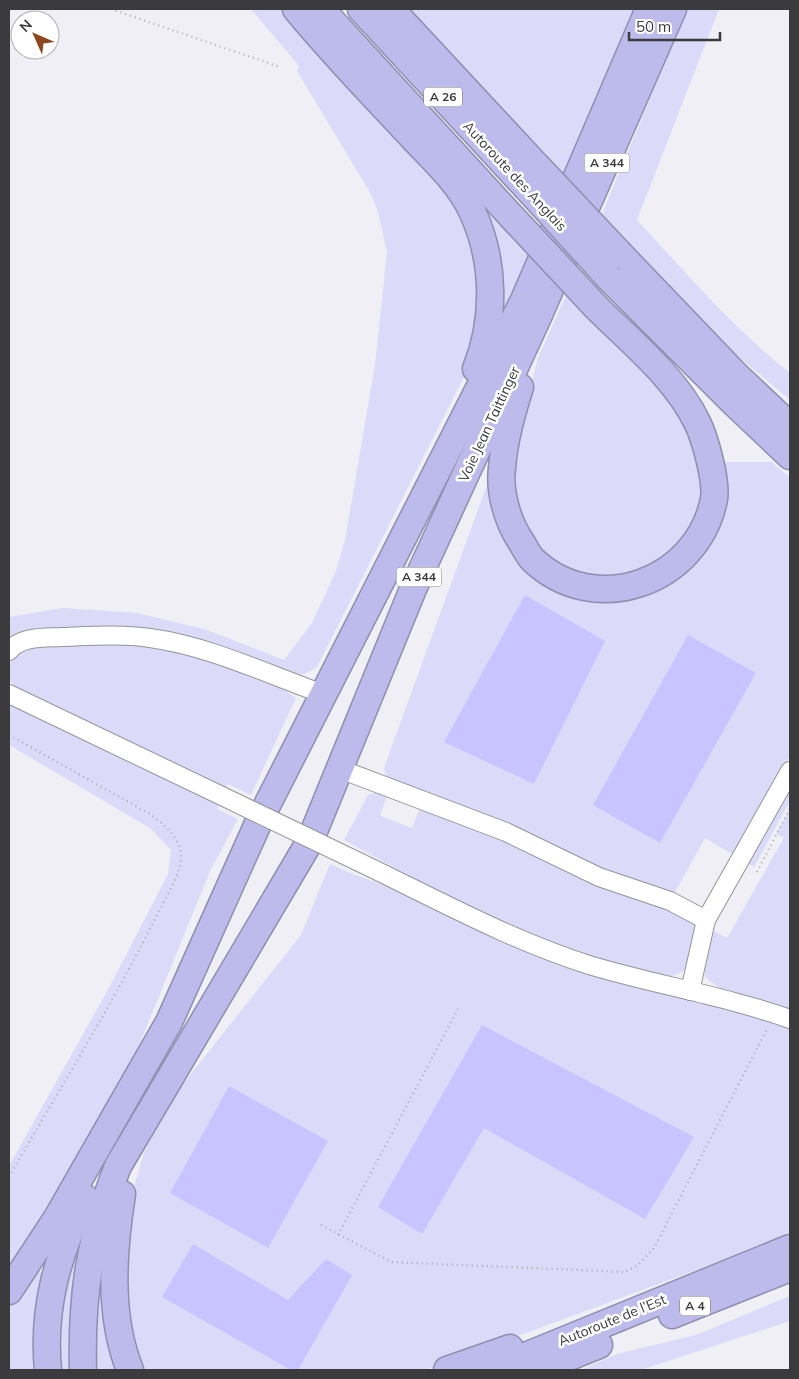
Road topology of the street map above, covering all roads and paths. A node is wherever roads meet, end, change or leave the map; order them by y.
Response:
1 (111, 9) edge
2 (296, 9) edge
3 (321, 9) edge
4 (361, 9) edge
5 (391, 9) edge
6 (650, 9) edge
7 (673, 9) edge
8 (280, 67) dead end
9 (530, 175) junction
10 (538, 317) junction
11 (790, 426) edge
12 (450, 448) junction
13 (790, 456) edge
14 (9, 651) edge
15 (9, 694) edge
16 (323, 694) junction
17 (9, 735) edge
18 (340, 769) junction
19 (790, 771) edge
20 (790, 808) edge
21 (757, 872) dead end
22 (706, 920) junction
23 (690, 991) junction
24 (459, 1007) dead end
25 (783, 1016) edge
26 (169, 1022) junction
27 (162, 1087) junction
28 (9, 1177) edge
29 (321, 1225) dead end
30 (338, 1235) junction
31 (790, 1248) edge
32 (790, 1268) edge
33 (9, 1291) edge
34 (654, 1303) junction
35 (48, 1370) edge
36 (83, 1370) edge
37 (130, 1370) edge
38 (447, 1370) edge
39 (491, 1370) edge
40 (537, 1370) edge

1 - 8 path
2 - 12 highway
3 - 10 highway, bridge
4 - 9 highway, Autoroute des Anglais / A 26
5 - 9 highway, Autoroute des Anglais / A 26
6 - 12 highway, Voie Jean Taittinger / A 344
7 - 10 highway, Voie Jean Taittinger / A 344
9 - 11 highway, Autoroute des Anglais / A 26, bridge
9 - 13 highway, Autoroute des Anglais / A 26, bridge
10 - 18 highway, Voie Jean Taittinger / A 344
12 - 16 highway, Voie Jean Taittinger / A 344
14 - 16 street
15 - 23 street, bridge
16 - 26 highway, Voie Jean Taittinger / A 344
17 - 28 path
18 - 22 street
18 - 27 highway, Voie Jean Taittinger / A 344
19 - 22 street
20 - 21 path
22 - 23 street
23 - 25 street
24 - 30 path
25 - 30 path
26 - 33 highway
26 - 35 highway
27 - 36 highway
27 - 37 highway
29 - 30 path
31 - 34 highway, Autoroute de l’Est / A 4
32 - 40 highway, Autoroute de l’Est / A 4
34 - 38 highway
34 - 39 highway, Autoroute de l’Est / A 4

